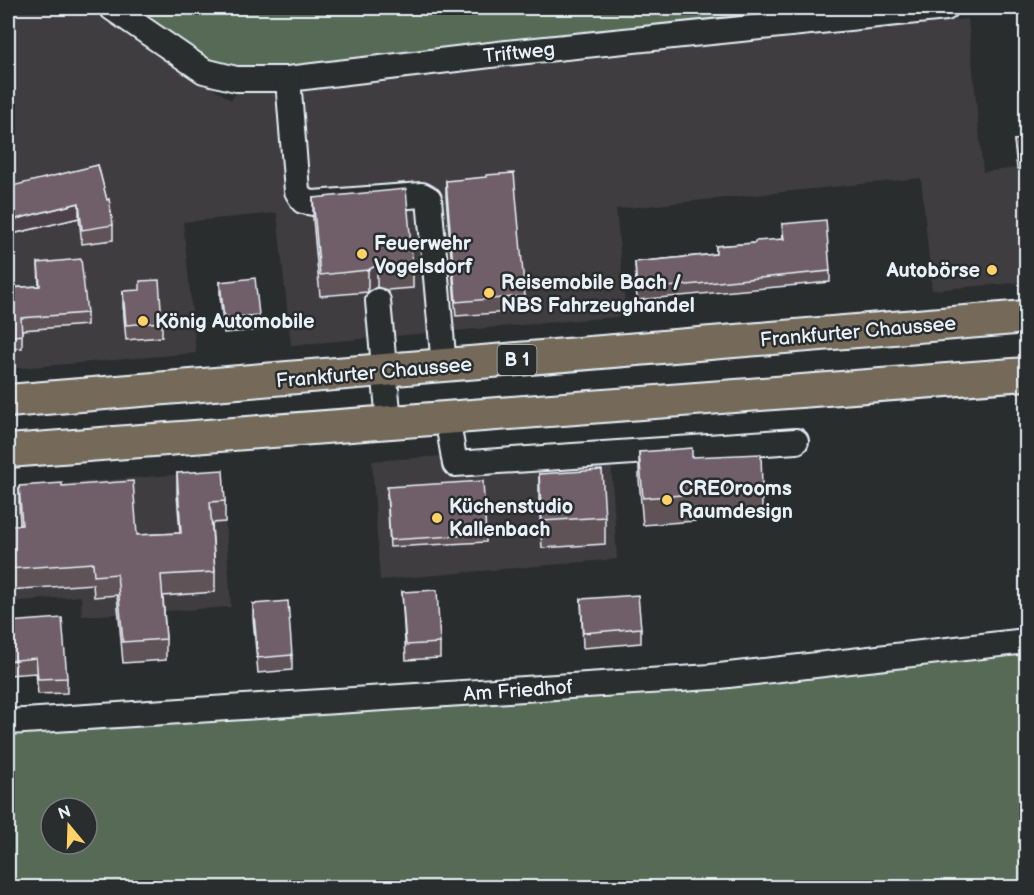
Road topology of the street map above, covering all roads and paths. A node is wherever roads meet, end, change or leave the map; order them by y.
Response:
1 (112, 8) edge
2 (946, 8) edge
3 (288, 78) junction
4 (378, 301) dead end
5 (1026, 317) edge
6 (444, 366) junction
7 (385, 371) junction
8 (1026, 374) edge
9 (8, 401) edge
10 (447, 417) junction
11 (389, 422) junction
12 (796, 441) dead end
13 (8, 451) edge
14 (1026, 641) edge
15 (8, 722) edge

1 - 3 lane, Triftweg
2 - 3 lane, Triftweg
3 - 6 lane
4 - 7 lane
5 - 6 main road, Frankfurter Chaussee / B 1
6 - 7 main road, Frankfurter Chaussee / B 1
7 - 9 main road, Frankfurter Chaussee / B 1
7 - 11 lane
8 - 10 main road
10 - 11 main road
10 - 12 lane
11 - 13 main road
14 - 15 lane, Am Friedhof

